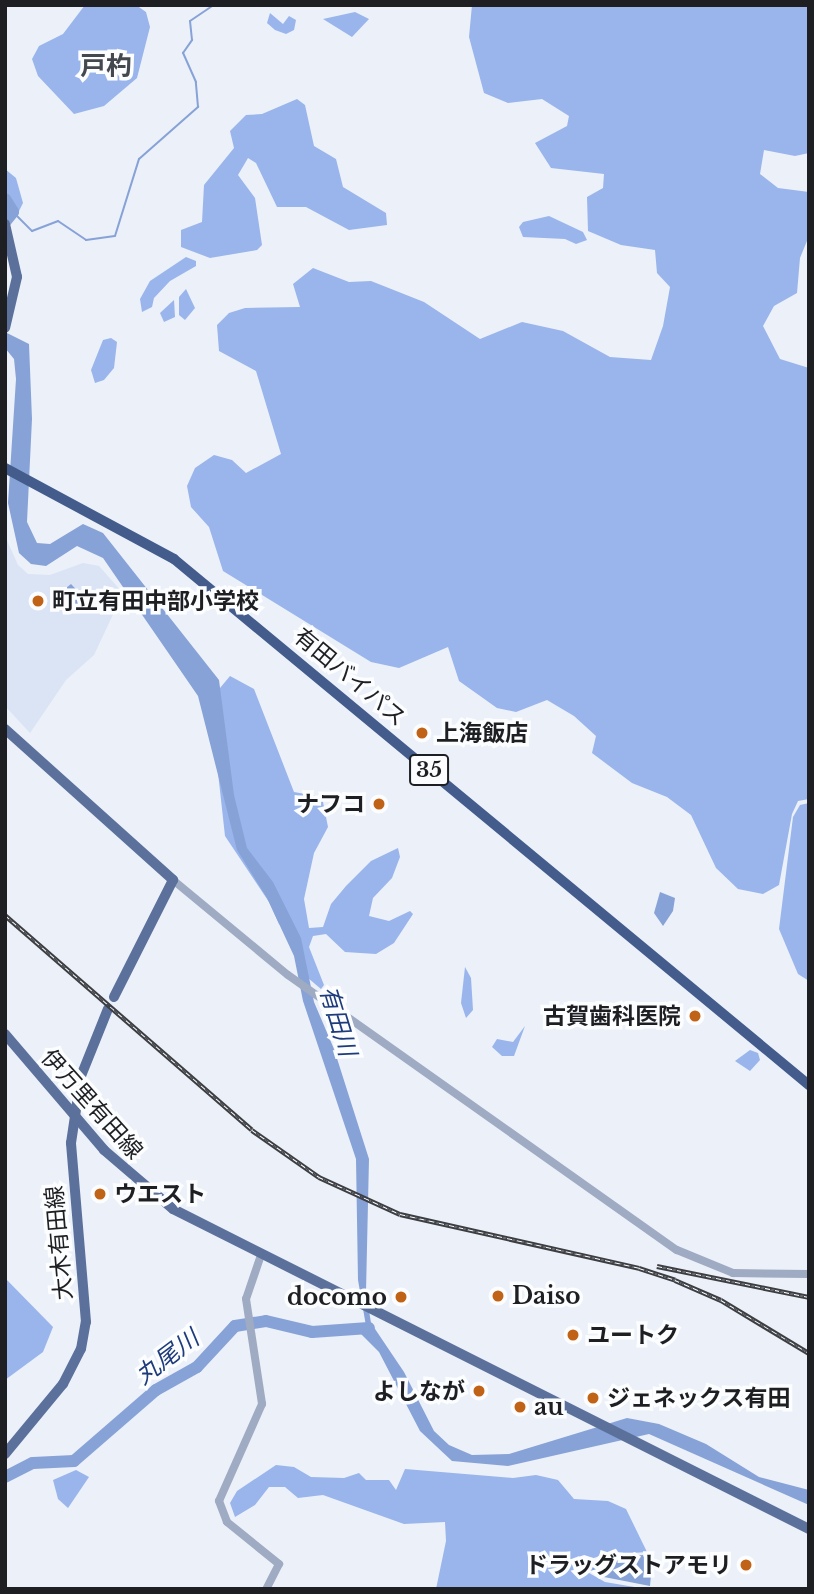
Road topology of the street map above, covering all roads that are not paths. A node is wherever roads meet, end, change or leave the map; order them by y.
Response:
1 (6, 226) edge
2 (5, 327) edge
3 (5, 468) edge
4 (5, 729) edge
5 (173, 880) junction
6 (114, 997) dead end
7 (108, 1009) dead end
8 (5, 1034) edge
9 (809, 1085) edge
10 (75, 1116) junction
11 (261, 1255) junction
12 (809, 1274) edge
13 (5, 1454) edge
14 (809, 1529) edge
15 (266, 1589) edge

1 - 2 main road
3 - 9 highway, 有田バイパス / 35
4 - 5 main road
5 - 6 main road
5 - 12 street
7 - 10 main road, 大木有田線
8 - 10 main road, 伊万里有田線
10 - 11 main road, 伊万里有田線
10 - 13 main road, 大木有田線
11 - 14 main road, 伊万里有田線
11 - 15 street

